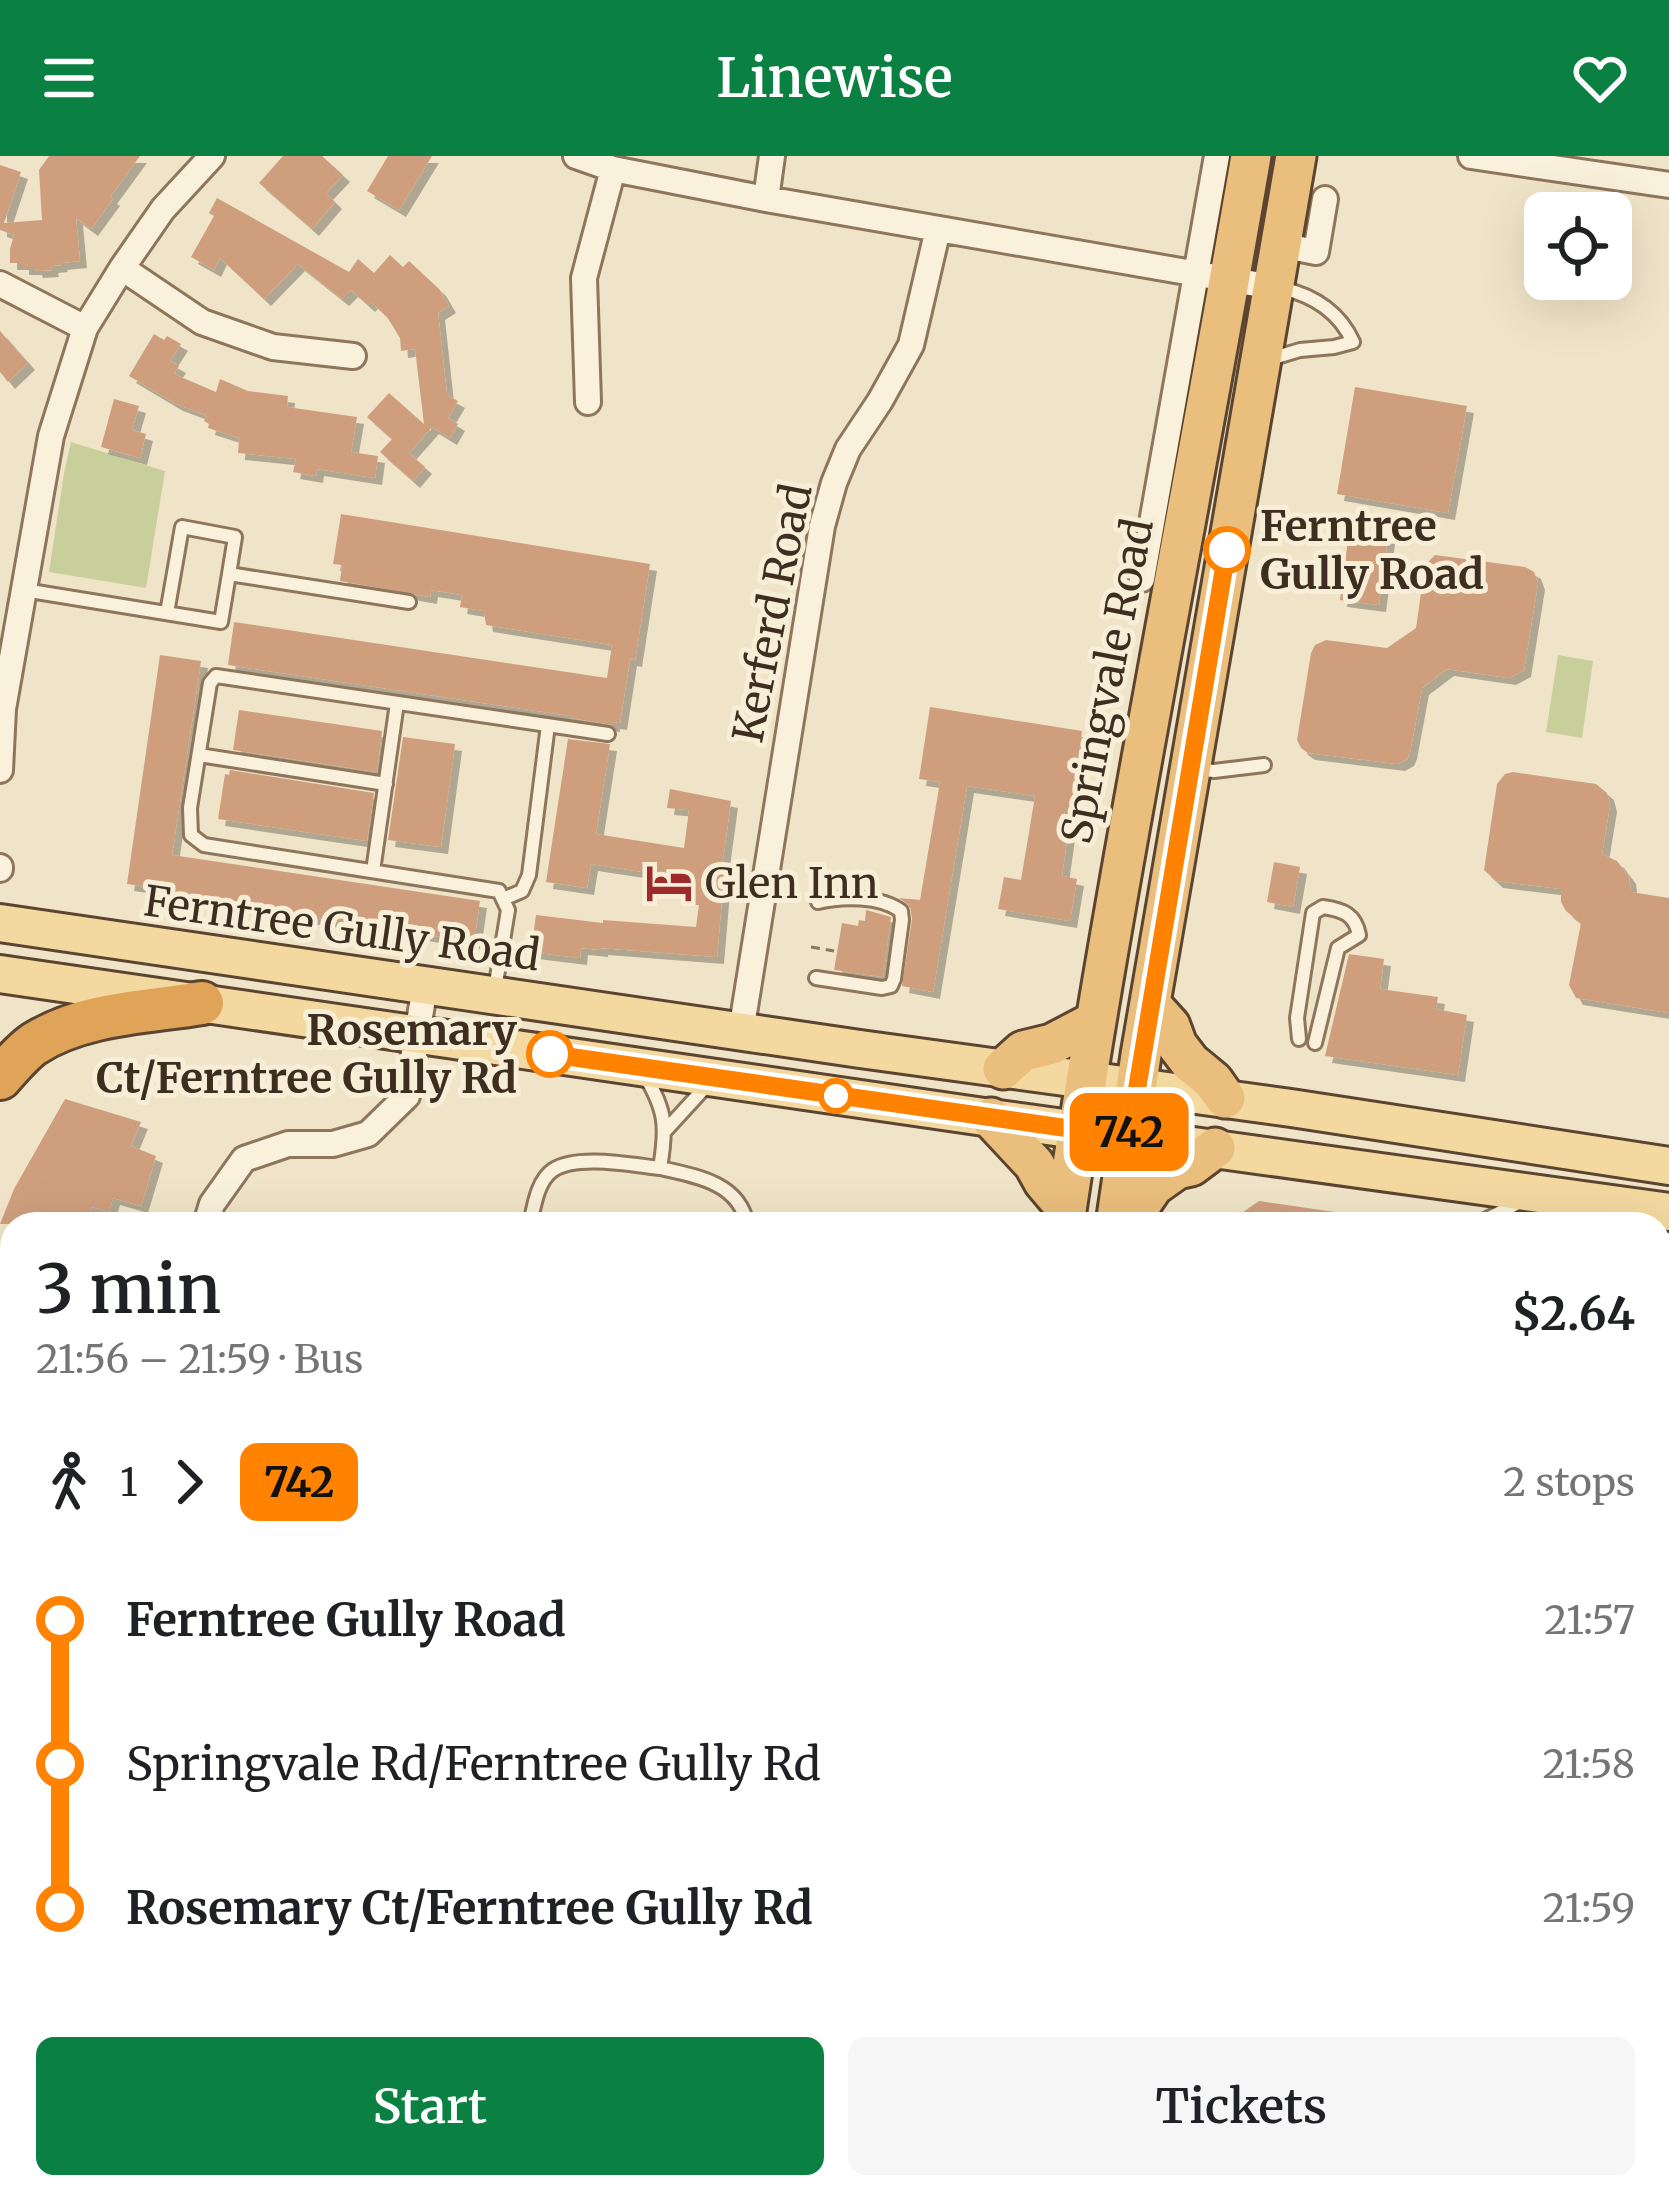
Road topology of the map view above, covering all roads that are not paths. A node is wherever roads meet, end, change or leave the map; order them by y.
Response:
1 (212, 156) edge
2 (576, 156) edge
3 (772, 156) edge
4 (1217, 156) edge
5 (1251, 156) edge
6 (1471, 156) edge
7 (1304, 160) edge
8 (613, 170) junction
9 (1669, 185) edge
10 (766, 199) junction
11 (1325, 199) dead end
12 (938, 229) junction
13 (1280, 245) junction
14 (122, 268) junction
15 (1212, 277) junction
16 (0, 284) edge
17 (1274, 286) junction
18 (85, 328) junction
19 (353, 356) dead end
20 (1260, 362) junction
21 (588, 402) dead end
22 (229, 574) junction
23 (23, 590) junction
24 (409, 602) dead end
25 (167, 613) junction
26 (397, 703) junction
27 (1, 723) edge
28 (548, 725) junction
29 (608, 734) dead end
30 (199, 755) junction
31 (1264, 766) dead end
32 (1190, 769) junction
33 (0, 770) edge
34 (386, 784) junction
35 (373, 872) junction
36 (502, 898) junction
37 (818, 902) dead end
38 (0, 923) edge
39 (0, 974) edge
40 (816, 978) dead end
41 (424, 986) junction
42 (494, 996) junction
43 (202, 1003) junction
44 (1150, 1004) junction
45 (1096, 1021) junction
46 (740, 1032) junction
47 (419, 1035) junction
48 (1299, 1039) dead end
49 (1315, 1043) dead end
50 (829, 1044) junction
51 (640, 1067) junction
52 (1003, 1070) junction
53 (0, 1078) edge
54 (713, 1078) junction
55 (1086, 1081) junction
56 (1136, 1087) junction
57 (821, 1093) junction
58 (1225, 1098) junction
59 (991, 1118) junction
60 (666, 1130) junction
61 (1078, 1130) junction
62 (1129, 1137) junction
63 (1215, 1148) junction
64 (1666, 1163) edge
65 (660, 1168) junction
66 (1537, 1193) junction
67 (210, 1212) edge
68 (533, 1212) edge
69 (744, 1212) edge
70 (1063, 1212) edge
71 (1066, 1212) edge
72 (1120, 1212) edge
73 (1135, 1212) edge
74 (1500, 1212) edge
75 (1669, 1212) edge

1 - 14 street
2 - 8 street
3 - 10 street
4 - 15 street, Springvale Road
5 - 15 highway, Springvale Road
6 - 9 street
7 - 13 highway
8 - 10 street
8 - 21 street
10 - 12 street
11 - 13 street
12 - 15 street
12 - 46 street, Kerferd Road
13 - 17 highway
14 - 18 street
14 - 19 street
15 - 17 street
15 - 45 highway, Springvale Road
16 - 18 street
17 - 20 highway
17 - 20 lane
18 - 23 street
20 - 32 highway
22 - 24 lane
22 - 25 lane
22 - 25 lane
23 - 25 lane
23 - 27 street
26 - 28 lane
26 - 30 lane
26 - 34 lane
27 - 33 street
28 - 29 lane
28 - 36 lane
30 - 34 lane
30 - 35 lane
31 - 32 lane
32 - 44 highway
34 - 35 lane
35 - 36 lane
36 - 42 lane
37 - 40 lane
38 - 41 main road, Ferntree Gully Road
39 - 43 main road
41 - 42 main road, Ferntree Gully Road
41 - 47 street
42 - 46 main road, Ferntree Gully Road
43 - 47 main road
43 - 53 highway
44 - 56 highway
44 - 58 highway
45 - 52 highway
45 - 55 highway, Springvale Road
46 - 50 main road, Ferntree Gully Road
47 - 51 main road
47 - 67 street
48 - 49 lane
50 - 52 main road, Ferntree Gully Road
50 - 57 main road
51 - 54 main road
51 - 60 lane
52 - 55 main road, Ferntree Gully Road
54 - 57 main road
54 - 60 lane
55 - 56 main road, Ferntree Gully Road
55 - 61 highway, Springvale Road
56 - 58 main road, Ferntree Gully Road
56 - 62 highway
57 - 59 main road
58 - 64 main road, Ferntree Gully Road
59 - 61 main road
59 - 70 highway
60 - 65 lane
61 - 62 main road
61 - 71 highway, Springvale Road
62 - 63 main road
62 - 72 highway
63 - 66 main road
63 - 73 highway
65 - 68 lane
65 - 69 lane
66 - 74 lane
66 - 75 main road

